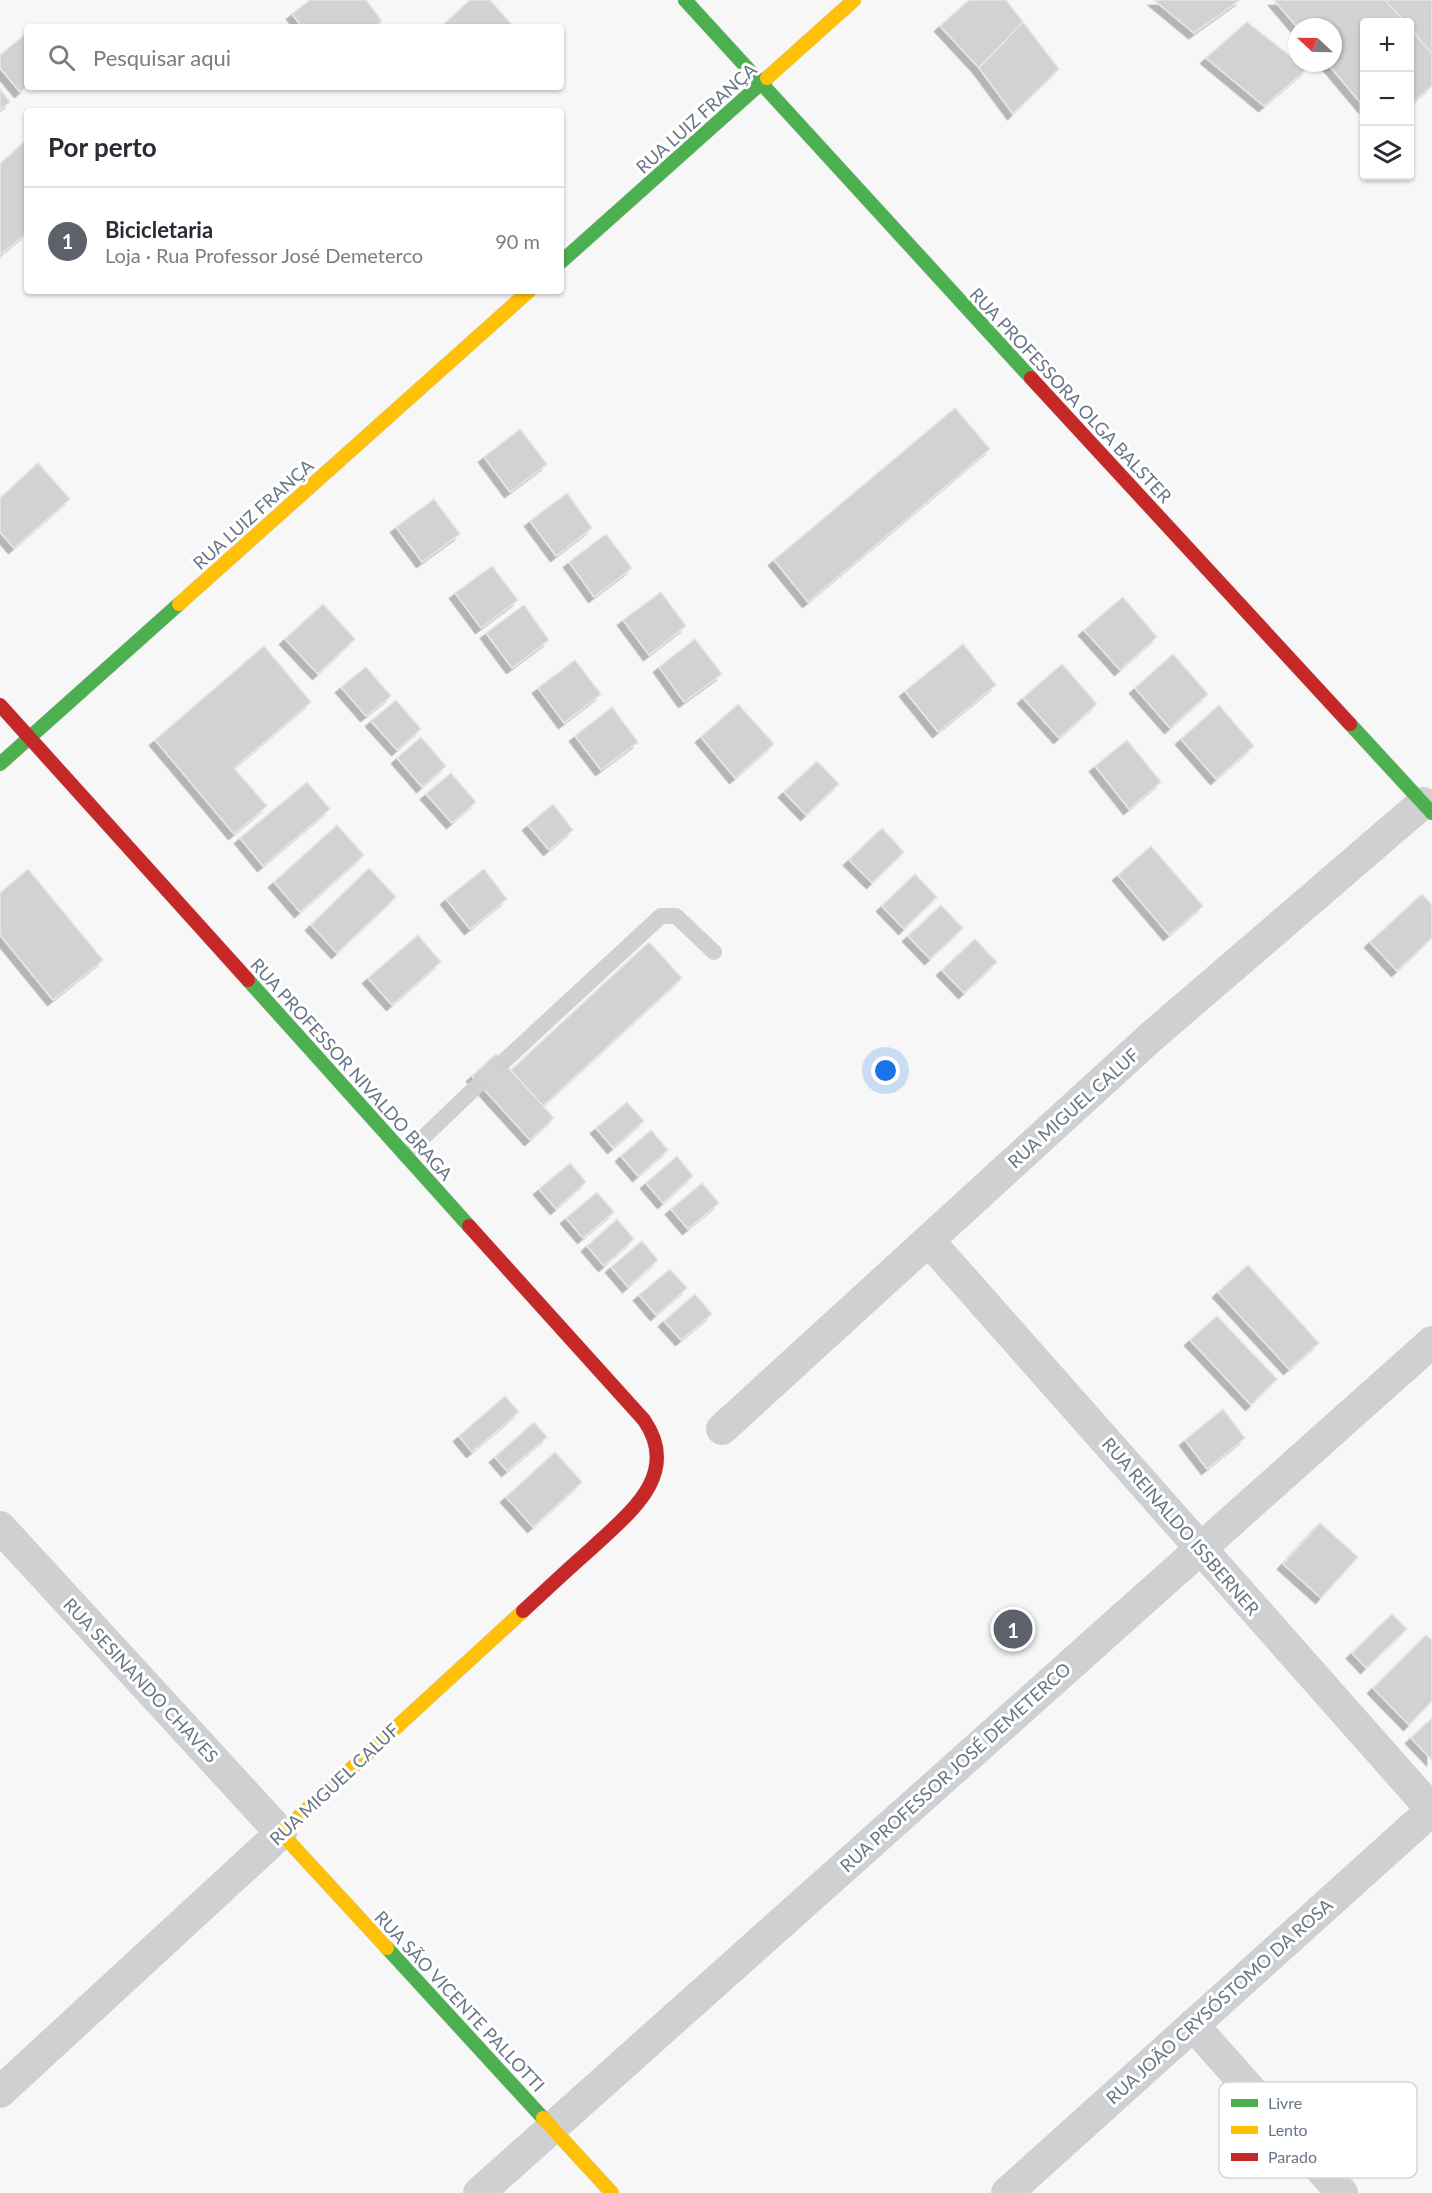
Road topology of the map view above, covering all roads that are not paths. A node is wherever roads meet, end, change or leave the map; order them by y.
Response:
1 (685, 0) edge
2 (854, 0) edge
3 (760, 84) junction
4 (564, 259) edge
5 (526, 294) edge
6 (0, 705) edge
7 (29, 737) junction
8 (0, 764) edge
9 (1429, 804) edge
10 (714, 952) dead end
11 (503, 1062) dead end
12 (479, 1084) dead end
13 (405, 1155) junction
14 (929, 1241) junction
15 (1432, 1342) edge
16 (722, 1430) dead end
17 (656, 1468) joint
18 (0, 1527) edge
19 (1201, 1548) junction
20 (1432, 1810) edge
21 (281, 1833) junction
22 (1193, 2025) junction
23 (1244, 2082) edge
24 (0, 2092) edge
25 (552, 2128) junction
26 (1329, 2178) edge
27 (479, 2193) edge
28 (612, 2193) edge
29 (1007, 2193) edge
30 (1342, 2193) edge

1 - 3 main road, RUA PROFESSORA OLGA BALSTER
2 - 3 main road, RUA LUIZ FRANÇA
3 - 4 main road, RUA LUIZ FRANÇA
3 - 9 main road, RUA PROFESSORA OLGA BALSTER
5 - 7 main road, RUA LUIZ FRANÇA
6 - 7 main road, RUA PROFESSOR NIVALDO BRAGA
7 - 8 main road, RUA LUIZ FRANÇA
7 - 13 main road, RUA PROFESSOR NIVALDO BRAGA
9 - 14 street, RUA MIGUEL CALUF
10 - 11 lane
12 - 13 lane
13 - 17 main road, RUA PROFESSOR NIVALDO BRAGA
14 - 16 street, RUA MIGUEL CALUF
14 - 19 street, RUA REINALDO ISSBERNER
15 - 19 street, RUA PROFESSOR JOSÉ DEMETERCO
17 - 21 main road, RUA MIGUEL CALUF
18 - 21 street, RUA SESINANDO CHAVES
19 - 20 street, RUA REINALDO ISSBERNER
19 - 25 street, RUA PROFESSOR JOSÉ DEMETERCO
20 - 22 street, RUA JOÃO CRYSÓSTOMO DA ROSA
21 - 24 street, RUA MIGUEL CALUF
21 - 25 main road, RUA SÃO VICENTE PALLOTTI
22 - 23 street
22 - 29 street, RUA JOÃO CRYSÓSTOMO DA ROSA
25 - 27 street, RUA PROFESSOR JOSÉ DEMETERCO
25 - 28 main road, RUA SÃO VICENTE PALLOTTI
26 - 30 street

